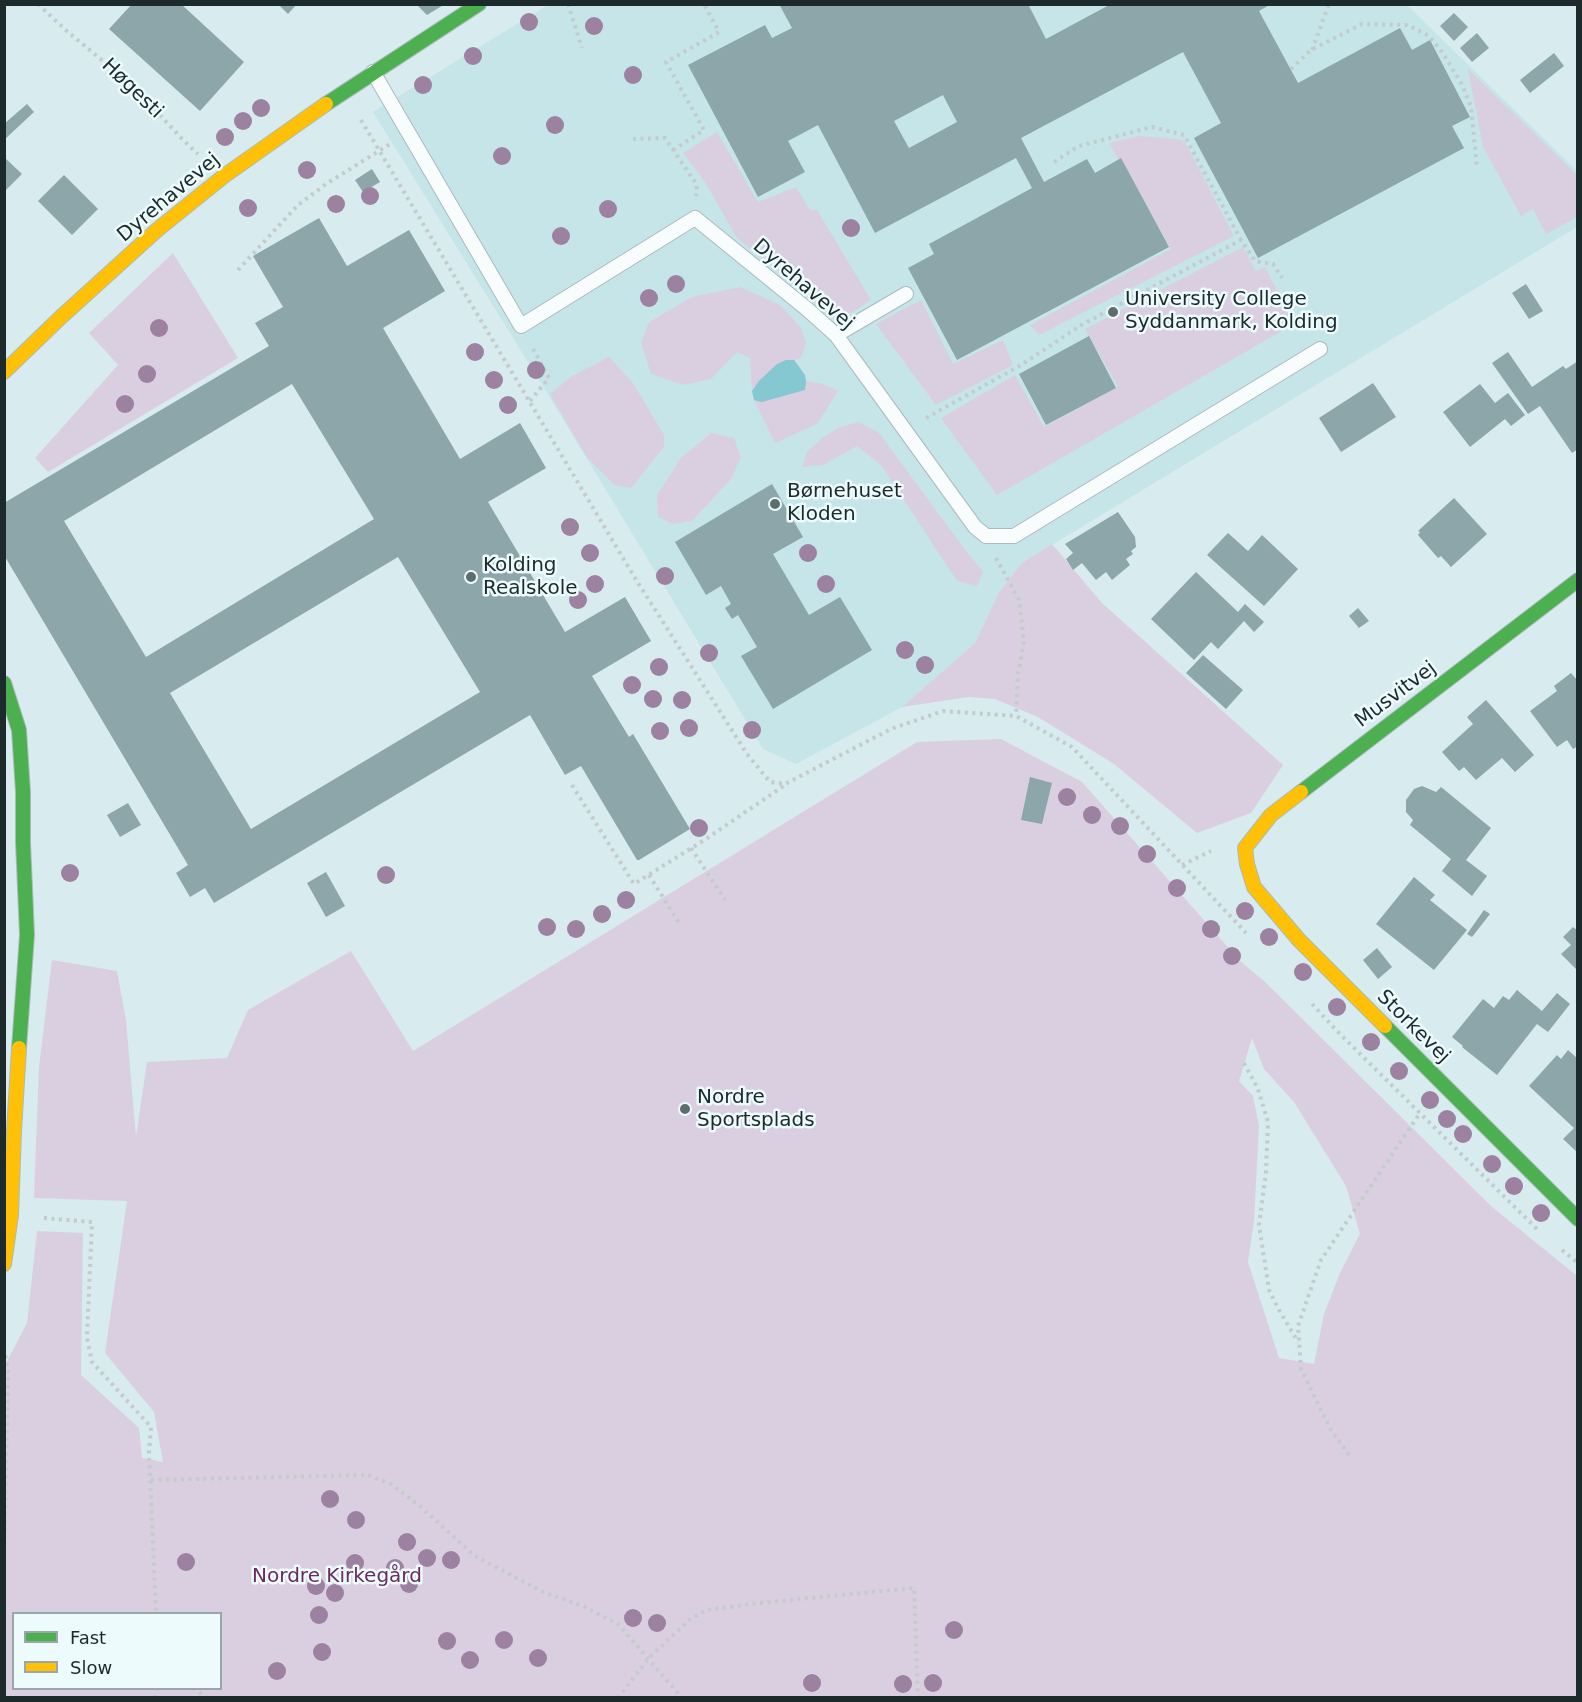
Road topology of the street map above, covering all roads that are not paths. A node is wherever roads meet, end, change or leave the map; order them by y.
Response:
1 (479, 4) edge
2 (373, 72) junction
3 (906, 294) dead end
4 (836, 335) junction
5 (1320, 349) dead end
6 (4, 372) edge
7 (1578, 580) edge
8 (4, 683) edge
9 (1245, 848) joint
10 (1578, 1219) edge
11 (4, 1264) edge

1 - 2 street, Dyrehavevej
2 - 4 lane, Dyrehavevej
2 - 6 street, Dyrehavevej
3 - 4 lane
4 - 5 lane, Dyrehavevej
7 - 9 street, Musvitvej
8 - 11 street
9 - 10 street, Storkevej

